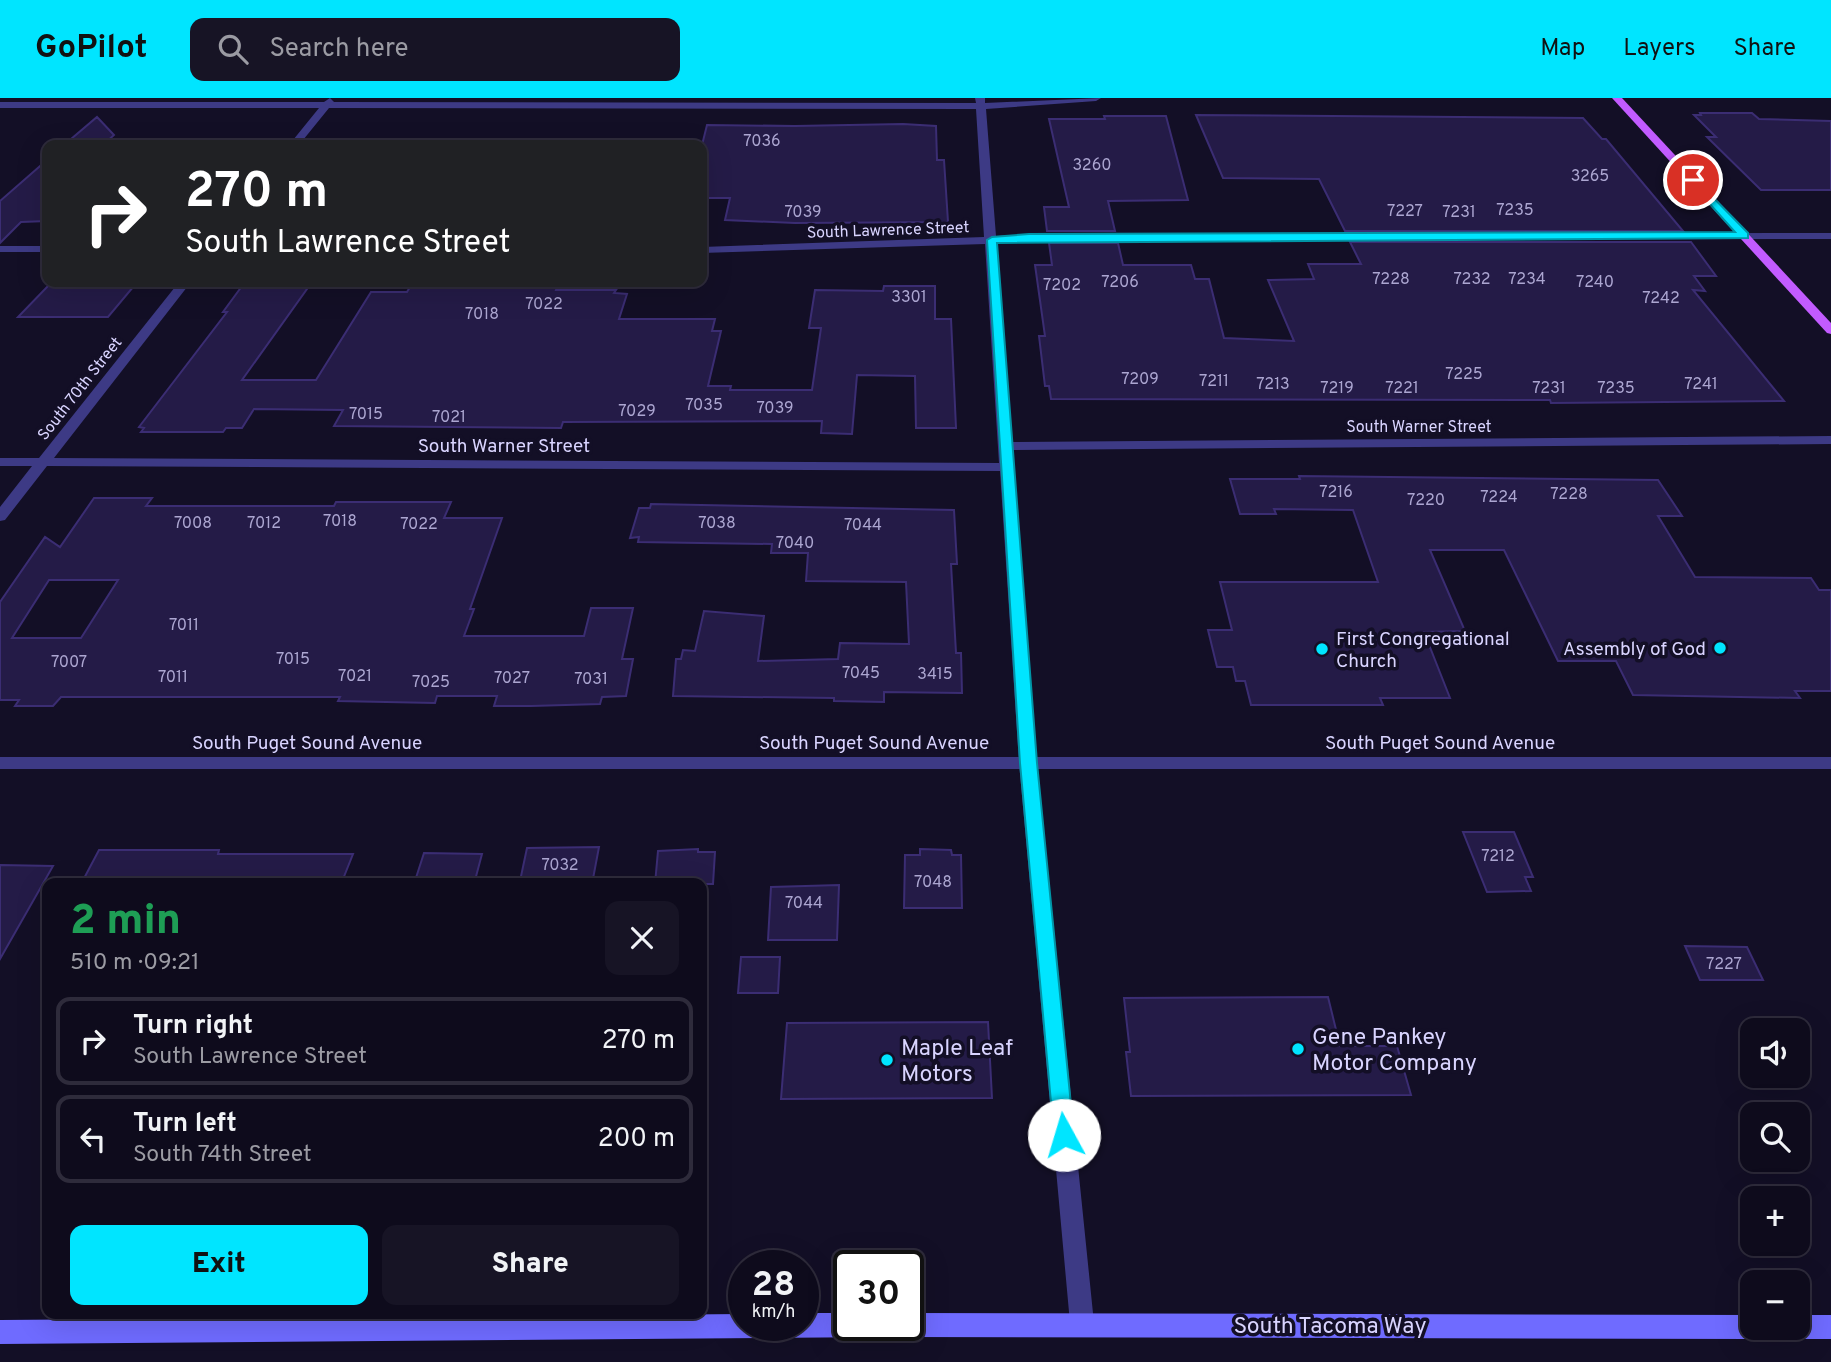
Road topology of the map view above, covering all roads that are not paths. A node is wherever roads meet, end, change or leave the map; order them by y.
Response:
1 (332, 98) edge
2 (1096, 98) edge
3 (1618, 98) edge
4 (980, 102) edge
5 (0, 105) edge
6 (325, 107) junction
7 (298, 140) edge
8 (1744, 236) junction
9 (1831, 236) edge
10 (992, 240) junction
11 (0, 249) edge
12 (42, 249) edge
13 (707, 250) edge
14 (181, 287) edge
15 (1831, 330) edge
16 (1831, 440) edge
17 (1006, 446) junction
18 (0, 462) edge
19 (43, 462) junction
20 (1008, 467) junction
21 (0, 517) edge
22 (1831, 762) edge
23 (0, 763) edge
24 (1028, 763) junction
25 (1082, 1323) junction
26 (833, 1325) edge
27 (924, 1325) edge
28 (1740, 1327) edge
29 (1810, 1327) edge
30 (1831, 1327) edge
31 (0, 1332) edge

1 - 6 street
2 - 4 street
3 - 8 main road
4 - 6 street
4 - 10 street
5 - 6 street
6 - 7 street
8 - 9 street, South Lawrence Street
8 - 10 street, South Lawrence Street
8 - 15 main road
10 - 13 street, South Lawrence Street
10 - 17 street
11 - 12 street
14 - 19 street, South 70th Street
16 - 17 street, South Warner Street
17 - 20 street
18 - 19 street, South Warner Street
19 - 20 street, South Warner Street
19 - 21 street, South 70th Street
20 - 24 street
22 - 24 street, South Puget Sound Avenue
23 - 24 street, South Puget Sound Avenue
24 - 25 street
25 - 27 main road, South Tacoma Way
25 - 28 main road, South Tacoma Way
26 - 31 main road
29 - 30 main road

